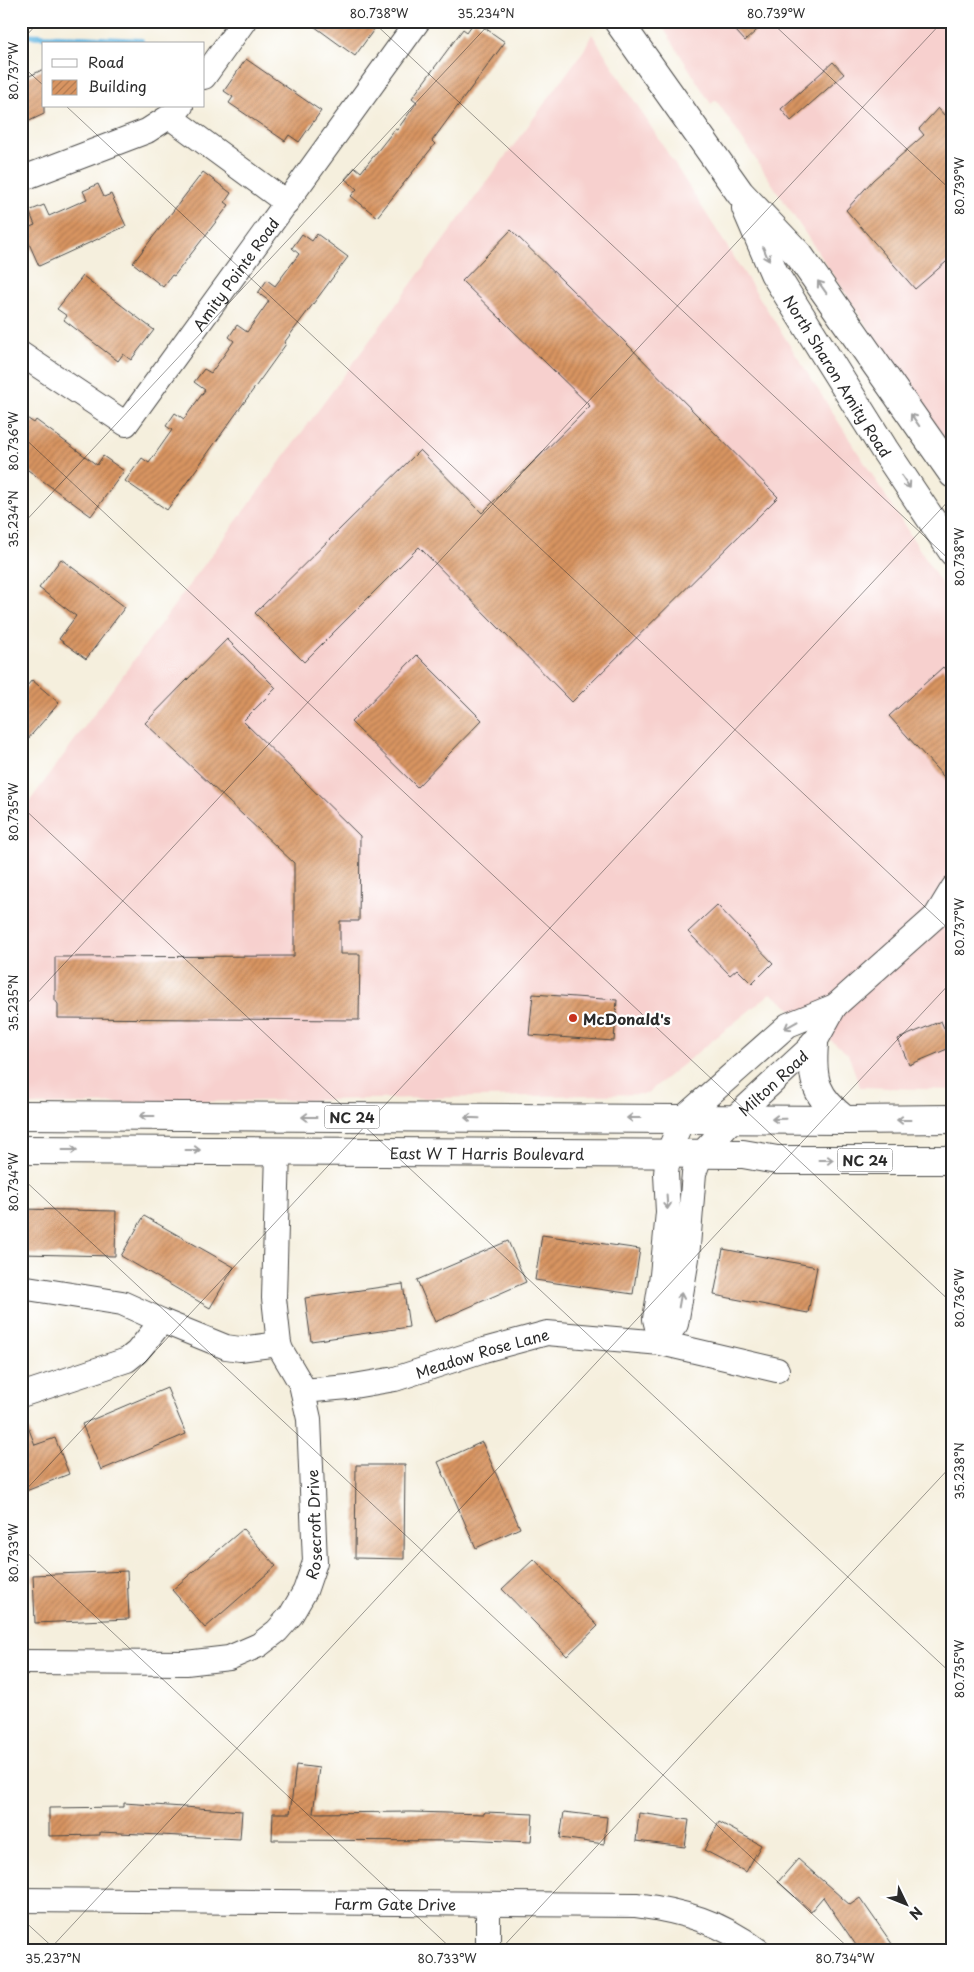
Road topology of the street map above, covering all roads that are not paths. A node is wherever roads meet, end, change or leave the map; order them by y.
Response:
1 (244, 21) edge
2 (418, 21) edge
3 (618, 21) edge
4 (205, 76) edge
5 (175, 112) edge
6 (21, 179) edge
7 (740, 193) junction
8 (287, 203) junction
9 (21, 354) edge
10 (953, 474) edge
11 (953, 552) edge
12 (953, 888) edge
13 (944, 913) edge
14 (835, 1006) junction
15 (814, 1044) junction
16 (21, 1115) edge
17 (683, 1118) junction
18 (733, 1118) junction
19 (953, 1119) edge
20 (845, 1120) junction
21 (21, 1150) edge
22 (278, 1151) junction
23 (668, 1153) junction
24 (701, 1154) junction
25 (953, 1160) edge
26 (21, 1287) edge
27 (162, 1321) junction
28 (661, 1343) junction
29 (279, 1344) junction
30 (777, 1370) dead end
31 (303, 1391) junction
32 (21, 1395) edge
33 (21, 1662) edge
34 (21, 1900) edge
35 (488, 1904) junction
36 (488, 1951) edge
37 (759, 1951) edge

1 - 4 street
2 - 8 street, Amity Pointe Road
3 - 7 main road, North Sharon Amity Road
5 - 6 street
5 - 8 street
10 -> 7 main road, North Sharon Amity Road
7 -> 11 main road, North Sharon Amity Road
8 - 9 street, Amity Pointe Road
12 - 13 street, Milton Road
13 - 14 street, Milton Road
14 - 15 street, Milton Road
14 -> 17 street, Milton Road
15 - 18 street, Milton Road
15 - 20 main road
17 -> 16 main road, NC 24
17 - 18 main road, NC 24
17 - 23 street
20 -> 18 main road, NC 24
18 - 24 street, Milton Road
19 -> 20 main road, NC 24
21 -> 22 main road, East W T Harris Boulevard / NC 24
22 - 23 main road, East W T Harris Boulevard / NC 24
22 - 29 street, Rosecroft Drive
23 - 24 main road, East W T Harris Boulevard / NC 24
23 -> 28 street
24 -> 25 main road, East W T Harris Boulevard / NC 24
28 -> 24 street
26 - 27 street
27 - 29 street
27 - 32 street
28 - 30 street, Meadow Rose Lane
28 - 31 street, Meadow Rose Lane
29 - 31 street, Rosecroft Drive
31 - 33 street, Rosecroft Drive
34 - 35 street, Farm Gate Drive
35 - 36 street
35 - 37 street, Farm Gate Drive

